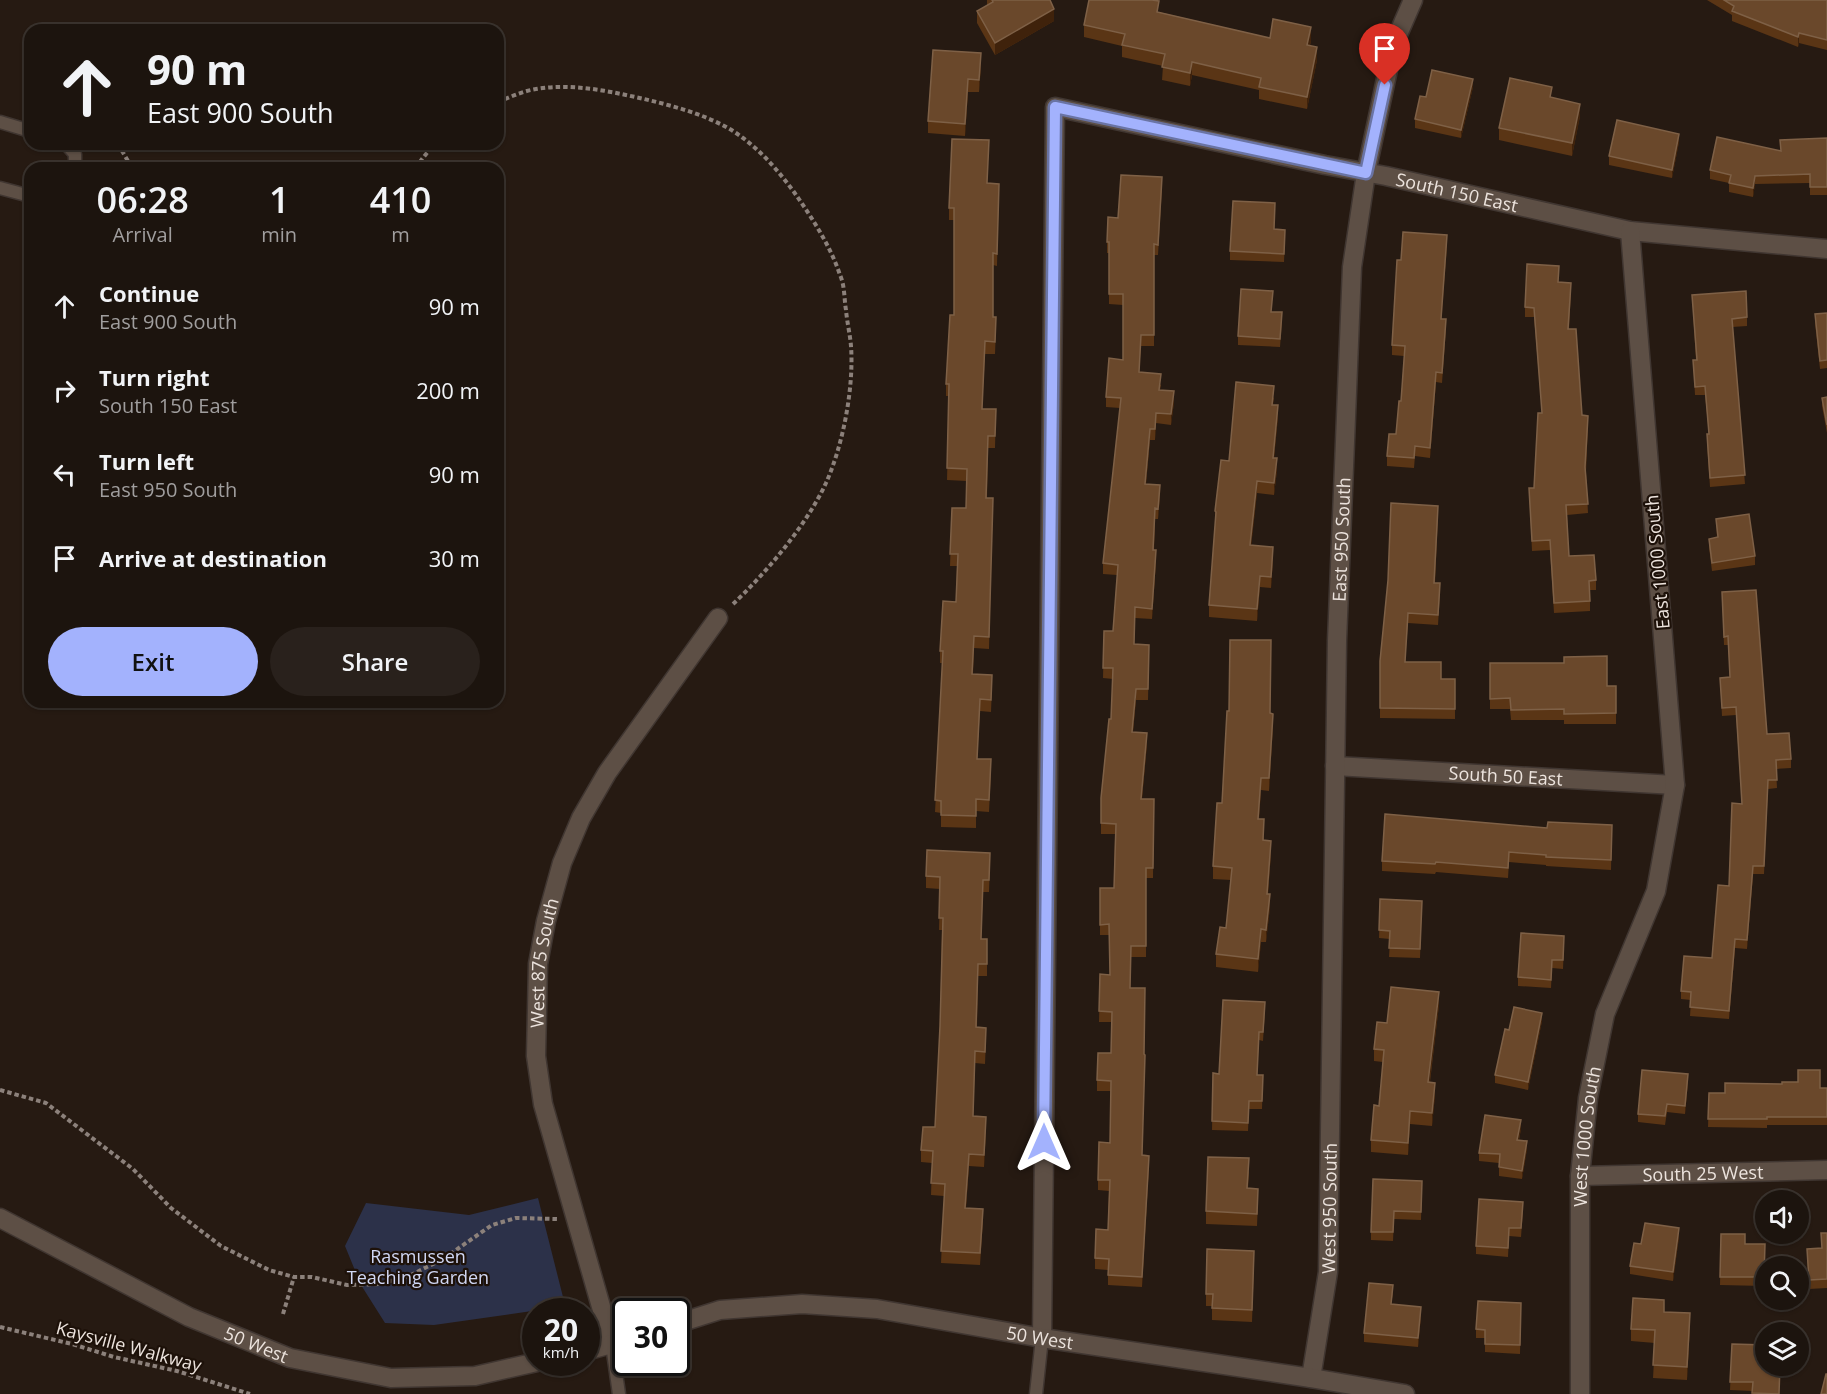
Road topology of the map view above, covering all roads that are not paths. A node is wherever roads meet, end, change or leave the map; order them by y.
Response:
1 (1413, 0) edge
2 (0, 122) edge
3 (24, 129) edge
4 (1366, 173) junction
5 (0, 188) edge
6 (24, 194) edge
7 (1630, 231) junction
8 (1827, 249) edge
9 (718, 618) road end
10 (1335, 766) junction
11 (1675, 784) junction
12 (1656, 891) joint
13 (1331, 1036) joint
14 (1827, 1170) edge
15 (1580, 1176) junction
16 (0, 1218) edge
17 (690, 1320) edge
18 (612, 1322) edge
19 (1042, 1338) junction
20 (522, 1365) edge
21 (619, 1376) edge
22 (1311, 1378) junction
23 (619, 1394) edge
24 (1036, 1394) edge
25 (1405, 1394) edge
26 (1580, 1394) edge

1 - 4 street, East 950 South
2 - 3 lane
4 - 7 street, South 150 East
4 - 10 street, East 950 South
4 - 19 street, South 150 East
5 - 6 lane
7 - 8 street, South 150 East
7 - 11 street, East 1000 South
9 - 18 street, West 875 South
10 - 11 street, South 50 East
10 - 13 street, East 950 South
11 - 12 street, East 1000 South
12 - 15 street, West 1000 South
13 - 22 street, West 950 South
14 - 15 street, South 25 West
15 - 26 street, West 1000 South
16 - 20 street, 50 West
17 - 19 street, 50 West
19 - 22 street, 50 West
19 - 24 lane
21 - 23 lane
22 - 25 street, 50 West

